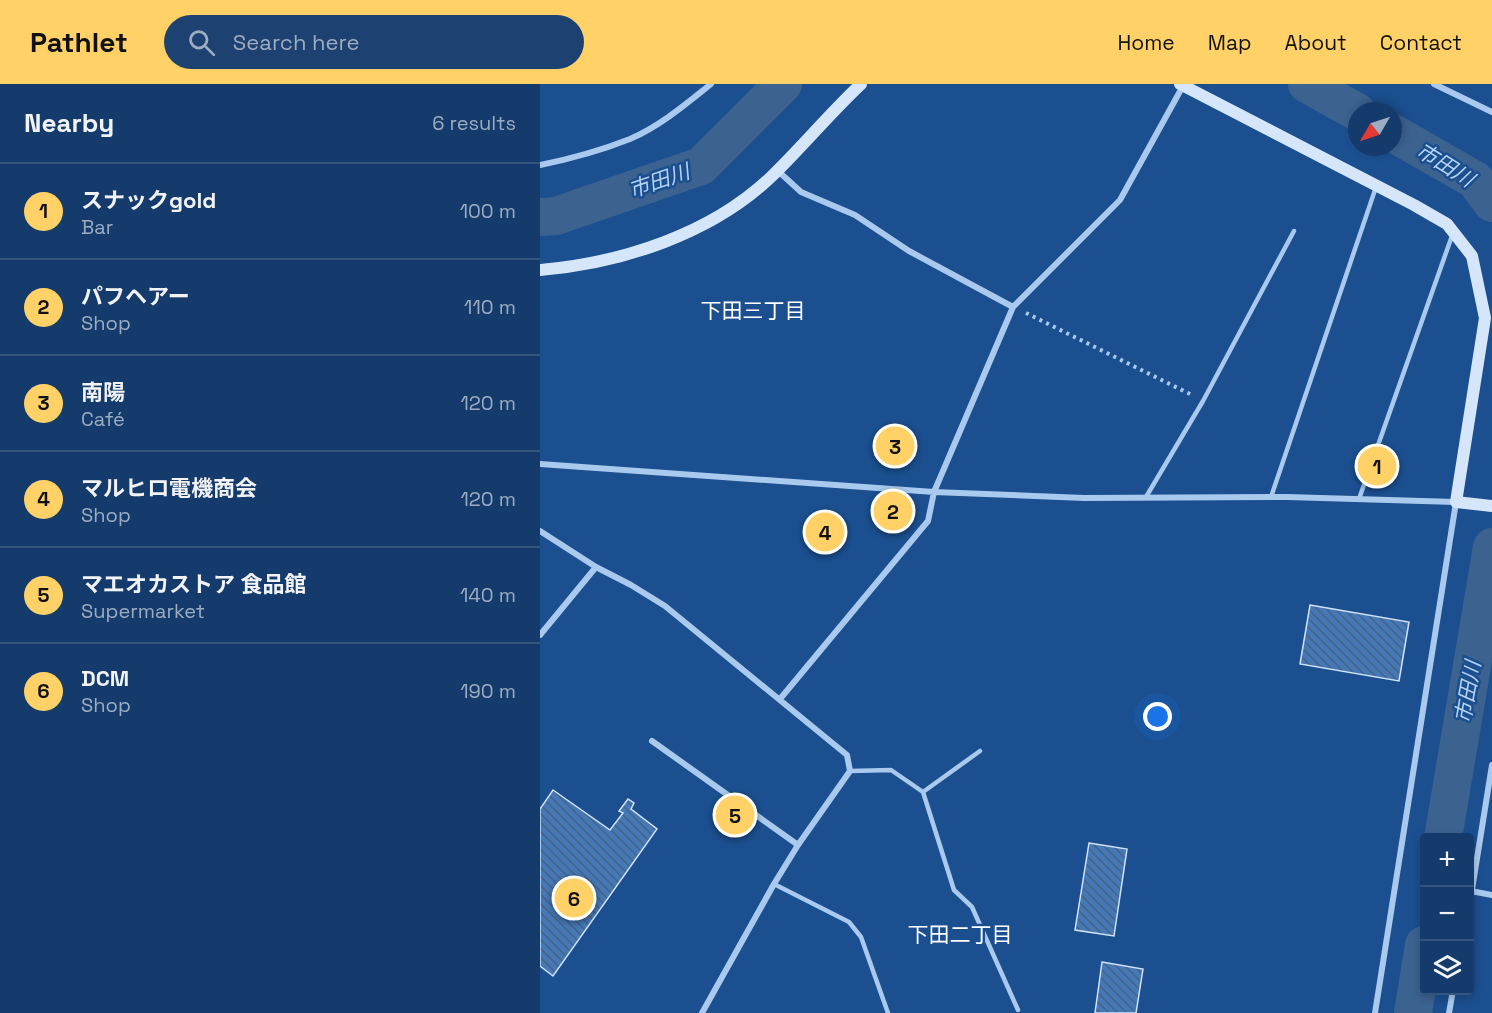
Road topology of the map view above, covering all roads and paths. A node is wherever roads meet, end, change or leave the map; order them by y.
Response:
1 (711, 84) edge
2 (861, 84) edge
3 (1434, 84) edge
4 (1182, 85) edge
5 (1492, 112) edge
6 (540, 165) edge
7 (777, 170) junction
8 (1376, 185) junction
9 (1294, 231) dead end
10 (1453, 232) junction
11 (540, 270) edge
12 (1013, 307) junction
13 (1203, 401) junction
14 (540, 464) edge
15 (934, 492) junction
16 (1146, 497) junction
17 (1271, 497) junction
18 (1359, 499) junction
19 (1456, 502) junction
20 (1492, 506) edge
21 (540, 531) edge
22 (596, 567) junction
23 (540, 634) edge
24 (780, 699) junction
25 (652, 741) dead end
26 (980, 751) dead end
27 (1492, 765) edge
28 (850, 771) junction
29 (923, 792) junction
30 (798, 845) junction
31 (774, 884) junction
32 (1472, 887) edge
33 (1474, 892) edge
34 (1492, 895) edge
35 (1453, 995) edge
36 (1018, 1010) dead end
37 (702, 1013) edge
38 (888, 1013) edge
39 (1375, 1013) edge
40 (1449, 1013) edge

1 - 6 street
2 - 7 street
3 - 5 street
4 - 8 street
4 - 12 street
7 - 11 street
7 - 12 street
8 - 10 street
8 - 17 lane
9 - 13 lane
10 - 18 lane
10 - 19 street
12 - 13 path
12 - 15 street
13 - 16 lane
14 - 15 street
15 - 16 street
15 - 24 street
16 - 17 street
17 - 18 street
18 - 19 street
19 - 20 street
19 - 39 street
21 - 22 street
22 - 23 street
22 - 24 street
24 - 28 street
25 - 30 street
26 - 29 lane
27 - 32 street
28 - 29 lane
28 - 30 street
29 - 36 lane
30 - 31 street
31 - 37 street
31 - 38 lane
33 - 34 street
35 - 40 street

